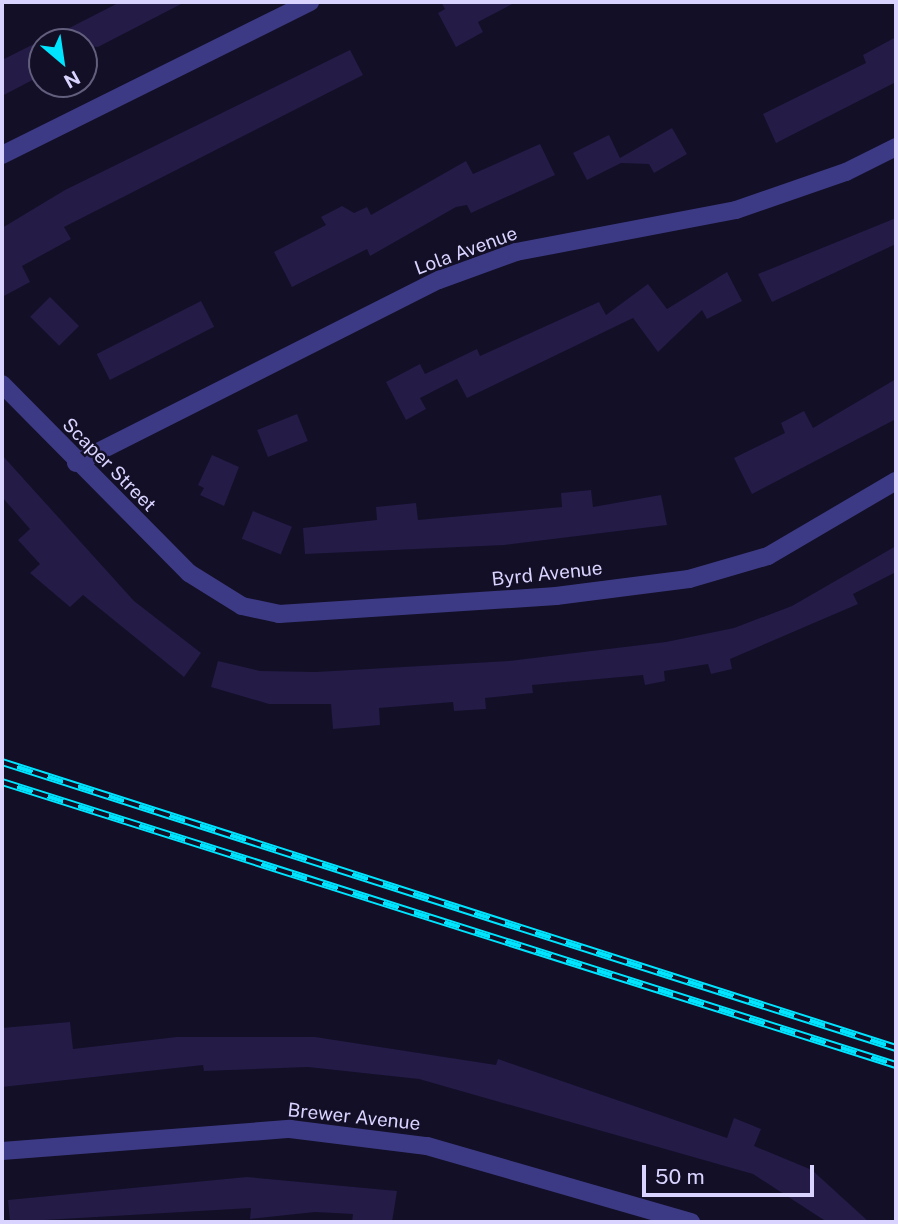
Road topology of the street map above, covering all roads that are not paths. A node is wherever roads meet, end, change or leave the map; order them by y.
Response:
1 (310, 2) edge
2 (896, 147) edge
3 (2, 155) edge
4 (2, 384) edge
5 (76, 463) junction
6 (896, 481) edge
7 (189, 573) joint
8 (2, 1151) edge
9 (691, 1222) edge

1 - 3 street
2 - 5 street, Lola Avenue
4 - 5 street, Scaper Street
5 - 7 street, Scaper Street
6 - 7 street, Byrd Avenue
8 - 9 street, Brewer Avenue

